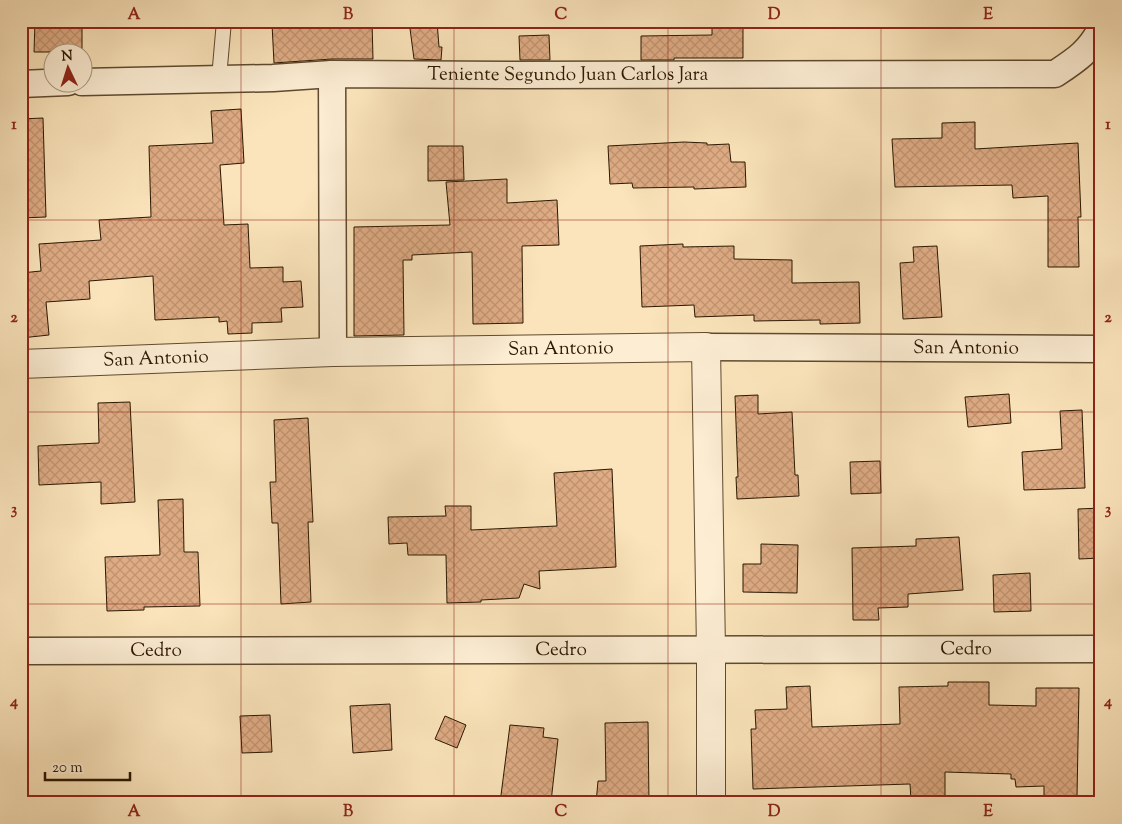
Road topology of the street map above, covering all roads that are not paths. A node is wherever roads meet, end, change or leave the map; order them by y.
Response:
1 (224, 21) edge
2 (1101, 29) edge
3 (332, 74) junction
4 (219, 78) junction
5 (92, 82) edge
6 (42, 83) edge
7 (21, 84) edge
8 (706, 347) junction
9 (1101, 349) edge
10 (333, 352) junction
11 (21, 364) edge
12 (1101, 649) edge
13 (711, 650) junction
14 (21, 651) edge
15 (712, 803) edge

1 - 4 lane
2 - 3 street, Teniente Segundo Juan Carlos Jara
3 - 4 street, Teniente Segundo Juan Carlos Jara
3 - 10 street
4 - 5 street, Teniente Segundo Juan Carlos Jara
6 - 7 street
8 - 9 street, San Antonio
8 - 10 street, San Antonio
8 - 13 street
10 - 11 street, San Antonio
12 - 13 street, Cedro
13 - 14 street, Cedro
13 - 15 street

